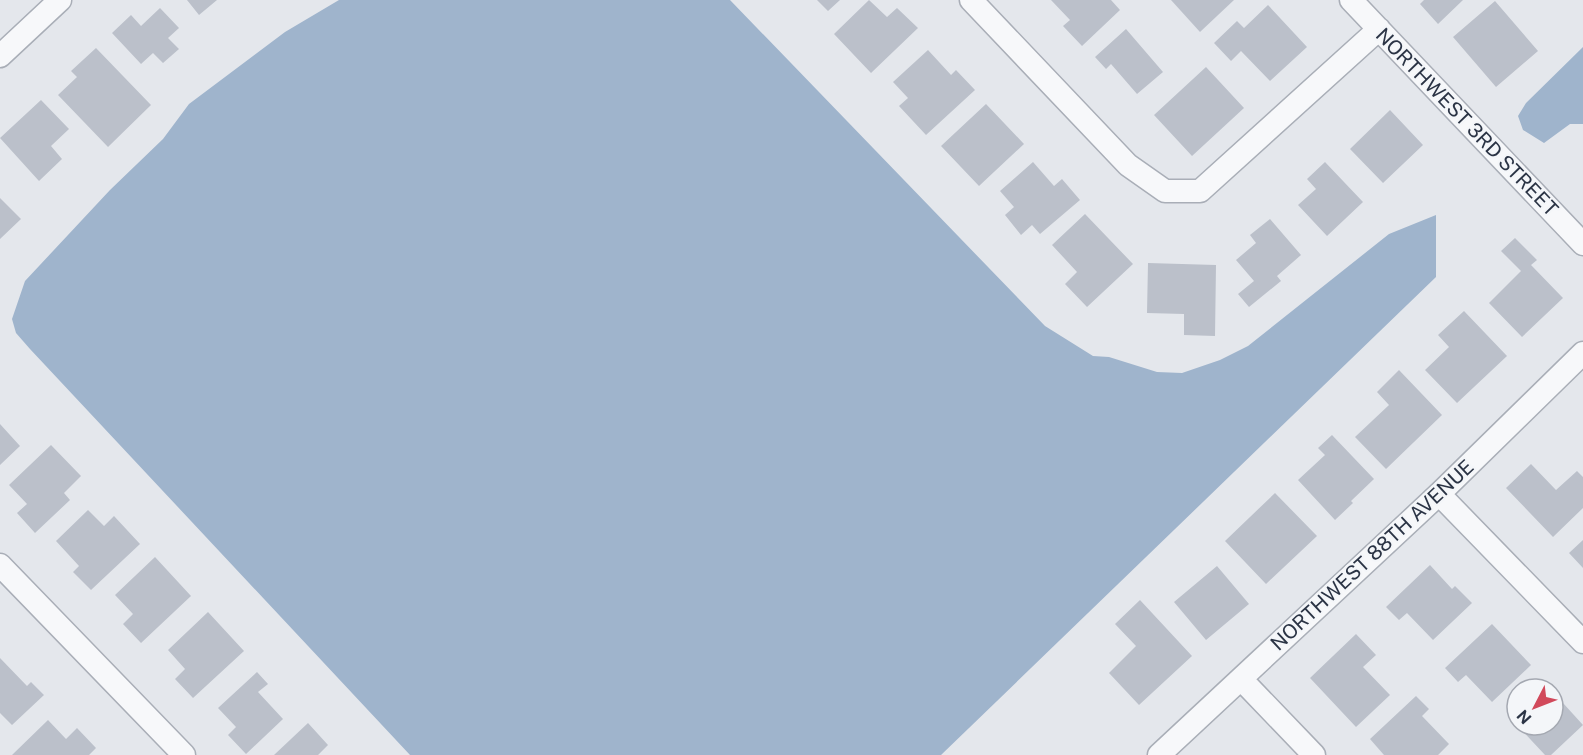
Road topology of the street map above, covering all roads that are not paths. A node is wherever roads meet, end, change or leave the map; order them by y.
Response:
1 (60, 0) edge
2 (971, 0) edge
3 (1351, 0) edge
4 (1379, 29) junction
5 (0, 56) edge
6 (1583, 244) edge
7 (1583, 353) edge
8 (1439, 494) junction
9 (0, 565) edge
10 (1583, 642) edge
11 (1241, 679) junction
12 (184, 755) edge
13 (1159, 755) edge
14 (1314, 755) edge

1 - 5 street
2 - 4 street
3 - 4 street, NORTHWEST 3RD STREET
4 - 6 street, NORTHWEST 3RD STREET
7 - 8 street, NORTHWEST 88TH AVENUE
8 - 10 street
8 - 11 street, NORTHWEST 88TH AVENUE
9 - 12 street
11 - 13 street, NORTHWEST 88TH AVENUE
11 - 14 street

